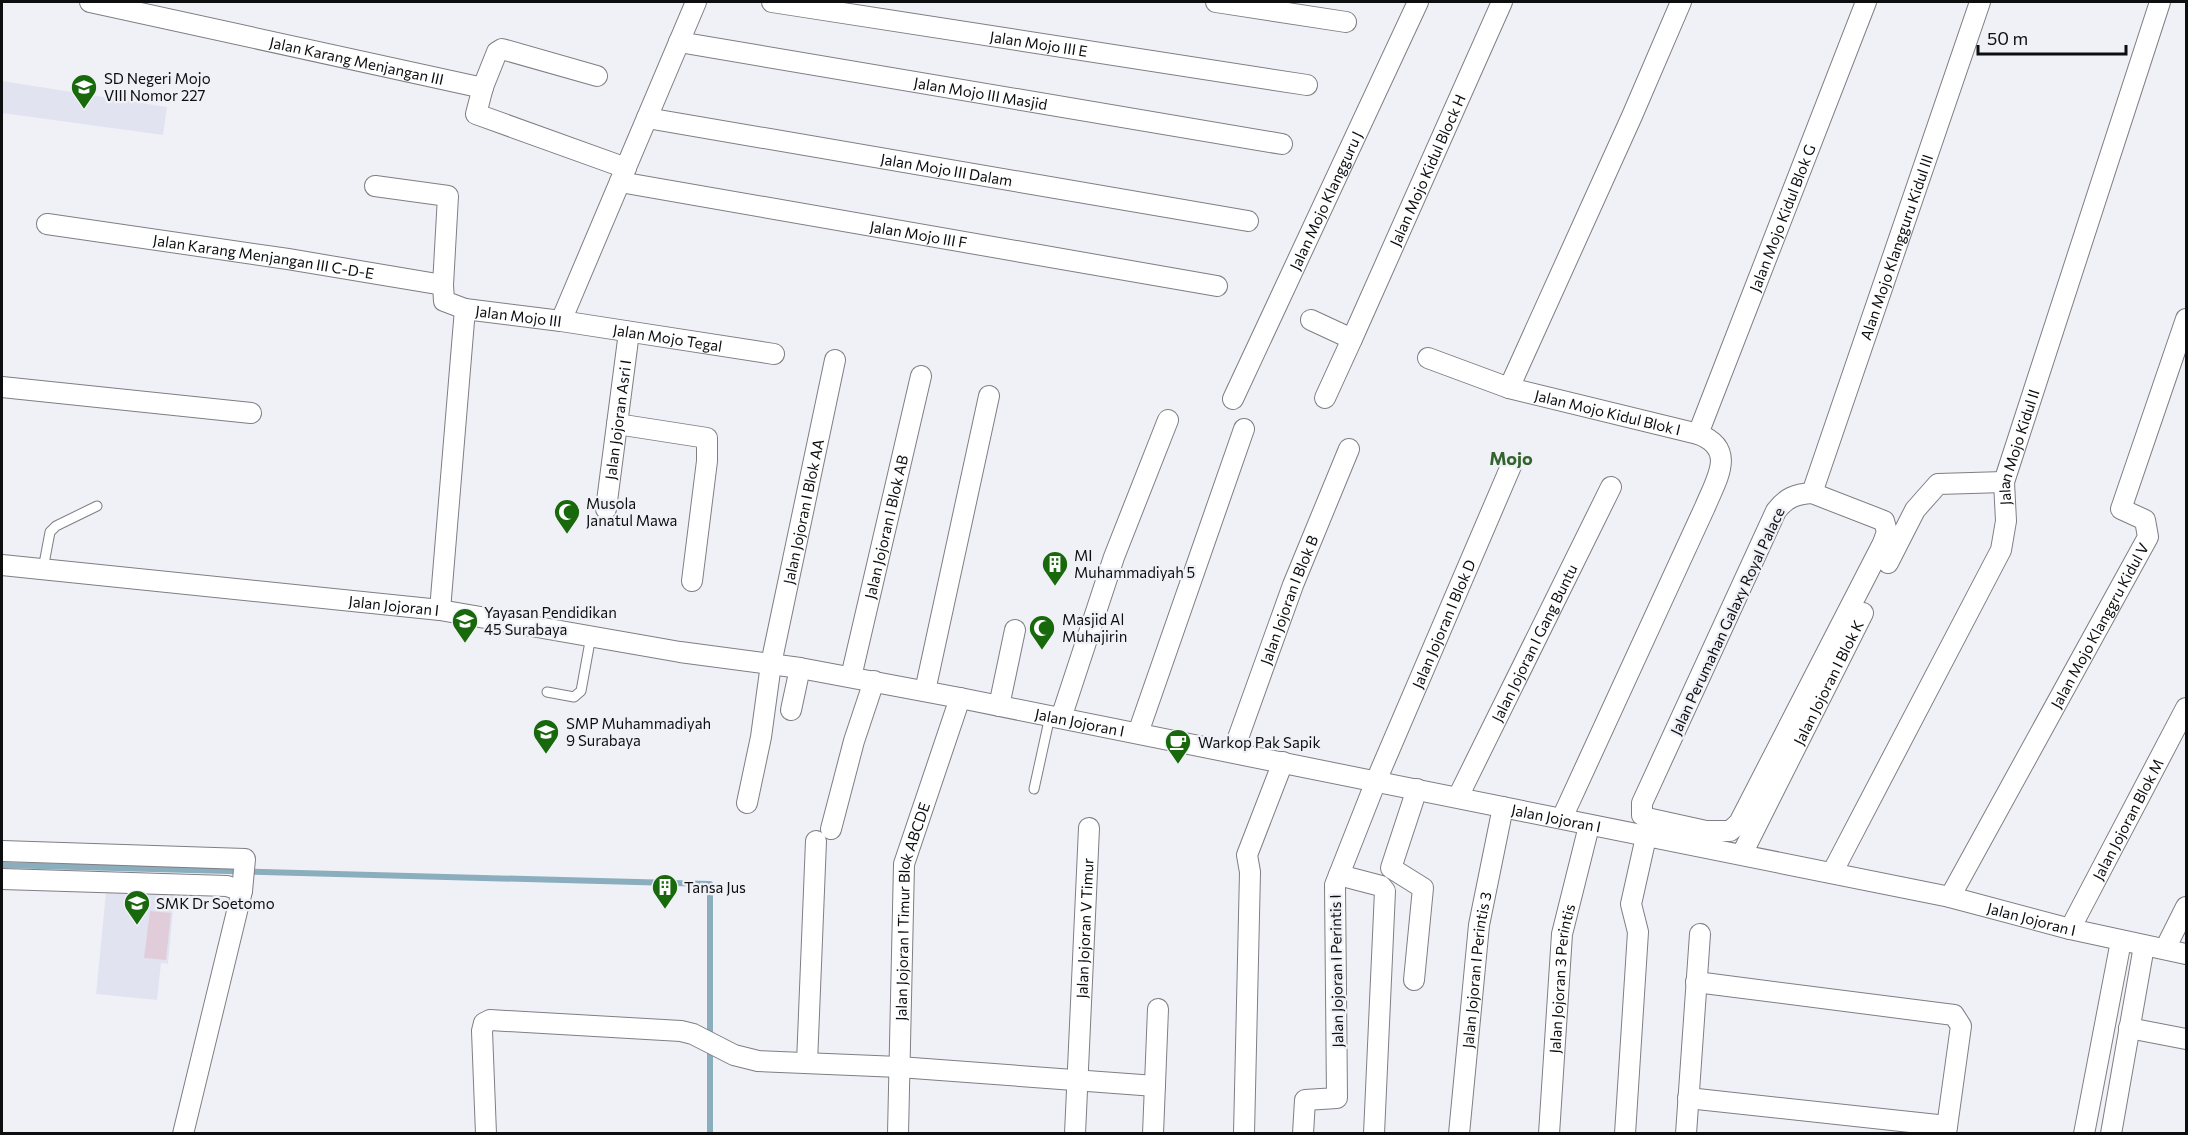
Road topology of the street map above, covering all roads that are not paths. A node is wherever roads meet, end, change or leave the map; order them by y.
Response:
1 (90, 2) edge
2 (696, 2) edge
3 (772, 2) edge
4 (1216, 2) edge
5 (1418, 2) edge
6 (1502, 2) edge
7 (1681, 2) edge
8 (1866, 2) edge
9 (1980, 2) edge
10 (2160, 2) edge
11 (1346, 22) dead end
12 (679, 42) junction
13 (597, 76) dead end
14 (1307, 85) dead end
15 (483, 88) junction
16 (647, 118) junction
17 (1282, 144) dead end
18 (623, 175) junction
19 (375, 186) dead end
20 (1248, 221) dead end
21 (47, 224) dead end
22 (443, 285) junction
23 (1217, 286) dead end
24 (465, 309) junction
25 (2187, 319) edge
26 (1311, 320) dead end
27 (561, 321) junction
28 (629, 332) junction
29 (1352, 339) junction
30 (774, 354) dead end
31 (1428, 358) dead end
32 (836, 360) dead end
33 (921, 376) dead end
34 (2, 387) edge
35 (1509, 388) junction
36 (989, 396) dead end
37 (1325, 398) dead end
38 (1233, 399) dead end
39 (251, 413) dead end
40 (1168, 420) dead end
41 (617, 424) junction
42 (1244, 429) dead end
43 (1698, 434) junction
44 (1348, 449) dead end
45 (1511, 466) dead end
46 (2004, 482) junction
47 (1611, 487) dead end
48 (1812, 493) junction
49 (97, 506) dead end
50 (606, 509) dead end
51 (2, 565) edge
52 (43, 569) junction
53 (692, 581) dead end
54 (440, 610) junction
55 (1016, 630) dead end
56 (591, 636) junction
57 (771, 664) junction
58 (800, 668) junction
59 (850, 677) junction
60 (874, 681) junction
61 (925, 691) junction
62 (548, 692) dead end
63 (960, 698) junction
64 (999, 706) junction
65 (2187, 708) edge
66 (791, 710) dead end
67 (1055, 717) junction
68 (1138, 733) junction
69 (1233, 752) junction
70 (1282, 762) junction
71 (1376, 781) junction
72 (1034, 789) dead end
73 (1417, 789) junction
74 (1458, 797) junction
75 (747, 802) dead end
76 (1503, 807) junction
77 (1562, 818) junction
78 (1588, 826) junction
79 (1089, 828) dead end
80 (1646, 837) junction
81 (2, 851) edge
82 (1742, 854) junction
83 (1832, 873) junction
84 (1339, 875) junction
85 (2, 879) edge
86 (243, 888) junction
87 (1950, 897) junction
88 (2187, 907) edge
89 (2070, 929) junction
90 (1700, 934) dead end
91 (2121, 941) junction
92 (2144, 946) junction
93 (2165, 949) junction
94 (2187, 954) edge
95 (1414, 980) dead end
96 (1696, 982) junction
97 (1158, 1009) dead end
98 (2129, 1029) junction
99 (2187, 1039) edge
100 (807, 1063) junction
101 (900, 1067) junction
102 (1077, 1082) junction
103 (1155, 1086) junction
104 (1688, 1098) junction
105 (1947, 1130) edge
106 (183, 1134) edge
107 (486, 1134) edge
108 (898, 1134) edge
109 (1075, 1134) edge
110 (1153, 1134) edge
111 (1244, 1134) edge
112 (1303, 1134) edge
113 (1374, 1134) edge
114 (1459, 1134) edge
115 (1549, 1134) edge
116 (1625, 1134) edge
117 (1686, 1134) edge
118 (2084, 1134) edge
119 (2110, 1134) edge

1 - 15 street, Jalan Karang Menjangan III
2 - 12 street, Jalan Mojo III
3 - 14 street, Jalan Mojo III E
4 - 11 street
5 - 38 street, Jalan Mojo Klangguru J
6 - 29 street, Jalan Mojo Kidul Block H
7 - 35 street
8 - 43 street, Jalan Mojo Kidul Blok G
9 - 48 street, Alan Mojo Klangguru Kidul III
10 - 46 street, Jalan Mojo Kidul II
12 - 16 street, Jalan Mojo III
12 - 17 street, Jalan Mojo III Masjid
13 - 15 street
15 - 18 street, Jalan Mojo III F
16 - 18 street, Jalan Mojo III
16 - 20 street, Jalan Mojo III Dalam
18 - 23 street, Jalan Mojo III F
18 - 27 street, Jalan Mojo III
19 - 22 street
21 - 22 street, Jalan Karang Menjangan III C-D-E
22 - 24 street
24 - 27 street, Jalan Mojo III
24 - 54 street, Jalan Mojo III
25 - 87 street, Jalan Mojo Klanggru Kidul V
26 - 29 street
27 - 28 street, Jalan Mojo Tegal
28 - 30 street, Jalan Mojo Tegal
28 - 41 street, Jalan Jojoran Asri I
29 - 37 street, Jalan Mojo Kidul Block H
31 - 35 street, Jalan Mojo Kidul Blok I
32 - 57 street, Jalan Jojoran I Blok AA
33 - 59 street, Jalan Jojoran I Blok AB
34 - 39 street
35 - 43 street, Jalan Mojo Kidul Blok I
36 - 61 street
40 - 67 street
41 - 50 street, Jalan Jojoran Asri I
41 - 53 street
42 - 68 street
43 - 77 street, Jalan Mojo Kidul Blok I
44 - 69 street, Jalan Jojoran I Blok B
45 - 71 street, Jalan Jojoran I Blok D
46 - 82 street, Jalan Jojoran I Blok K
46 - 83 street, Jalan Mojo Kidul II
47 - 74 street, Jalan Jojoran I Gang Buntu
48 - 48 street, Jalan Perumahan Galaxy Royal Palace
49 - 52 lane
51 - 52 street, Jalan Jojoran I
52 - 54 street, Jalan Jojoran I
54 - 56 street, Jalan Jojoran I
55 - 64 street
56 - 57 street, Jalan Jojoran I
56 - 62 lane
57 - 58 street, Jalan Jojoran I
57 - 75 street, Jalan Jojoran I Blok AA
58 - 59 street, Jalan Jojoran I
58 - 66 street
59 - 60 street, Jalan Jojoran I
60 - 61 street, Jalan Jojoran I
60 - 100 street
61 - 63 street, Jalan Jojoran I
63 - 64 street, Jalan Jojoran I
63 - 101 street, Jalan Jojoran I Timur Blok ABCDE
64 - 67 street, Jalan Jojoran I
65 - 89 street, Jalan Jojoran Blok M
67 - 68 street, Jalan Jojoran I
67 - 72 lane
68 - 69 street, Jalan Jojoran I
69 - 70 street, Jalan Jojoran I
70 - 71 street, Jalan Jojoran I
70 - 111 street
71 - 73 street, Jalan Jojoran I
71 - 84 street, Jalan Jojoran I Perintis I
73 - 74 street, Jalan Jojoran I
73 - 95 street
74 - 76 street, Jalan Jojoran I
76 - 77 street, Jalan Jojoran I
76 - 114 street, Jalan Jojoran I Perintis 3
77 - 78 street, Jalan Jojoran I
78 - 80 street, Jalan Jojoran I
78 - 115 street, Jalan Jojoran 3 Perintis
79 - 102 street, Jalan Jojoran V Timur
80 - 82 street, Jalan Jojoran I
80 - 116 street
81 - 86 street
82 - 83 street, Jalan Jojoran I
83 - 87 street, Jalan Jojoran I
84 - 112 street, Jalan Jojoran I Perintis I
84 - 113 street
85 - 86 street
86 - 106 street
87 - 89 street, Jalan Jojoran I
88 - 93 street
89 - 91 street, Jalan Jojoran I
90 - 96 street
91 - 92 street, Jalan Jojoran I
91 - 118 street
92 - 93 street, Jalan Jojoran I
92 - 98 street
93 - 94 street, Jalan Jojoran I
96 - 104 street
96 - 105 street
97 - 103 street
98 - 99 street
98 - 119 street
100 - 101 street
100 - 107 street
101 - 102 street
101 - 108 street, Jalan Jojoran I Timur Blok ABCDE
102 - 103 street
102 - 109 street, Jalan Jojoran V Timur
103 - 110 street
104 - 105 street
104 - 117 street

